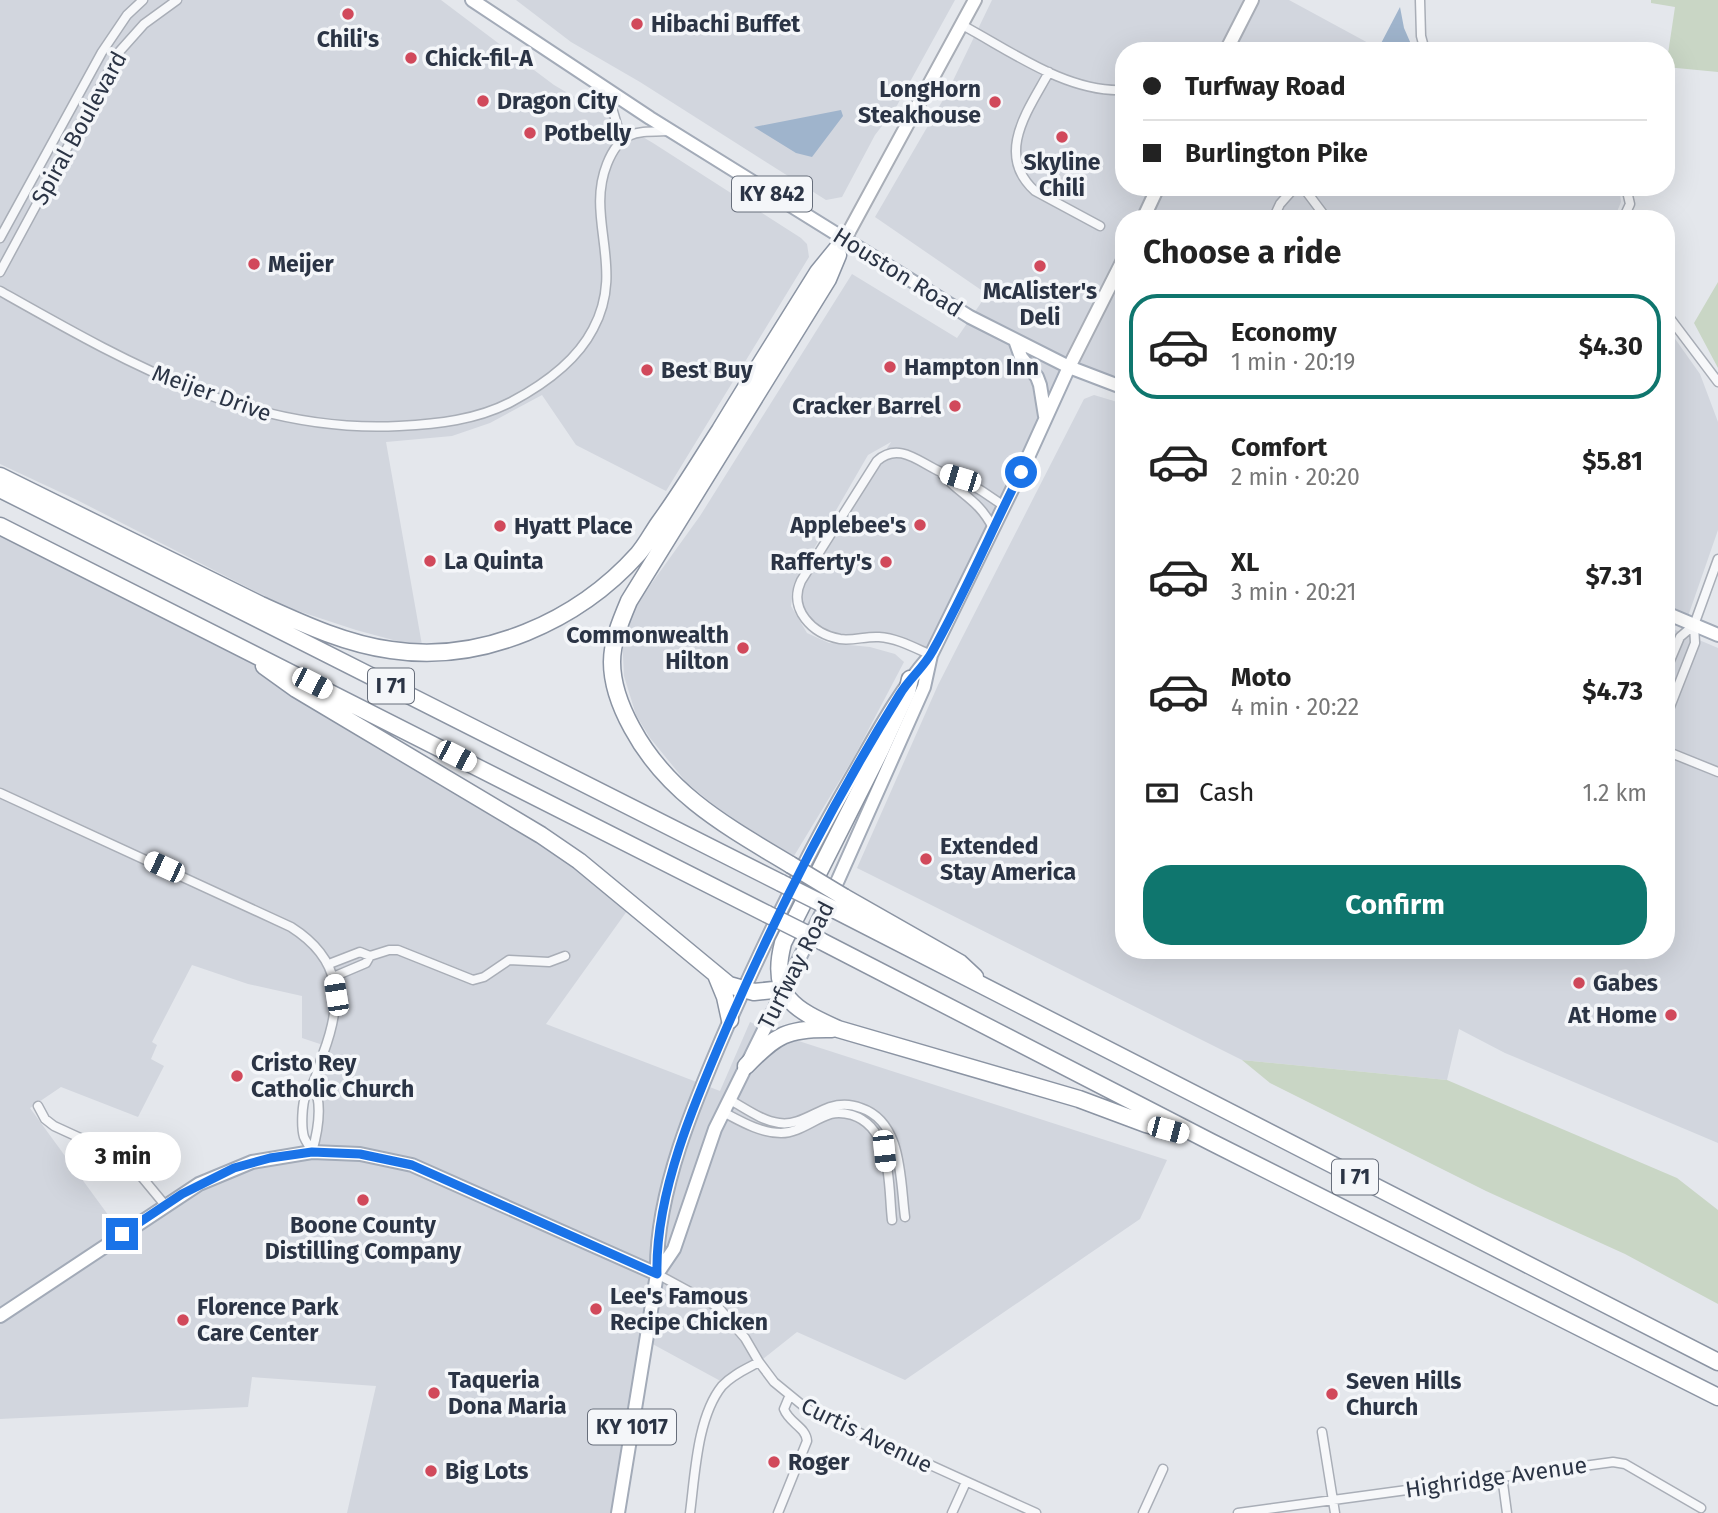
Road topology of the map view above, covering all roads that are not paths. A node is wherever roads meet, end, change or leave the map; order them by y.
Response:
1 (143, 0) edge
2 (177, 0) edge
3 (472, 0) edge
4 (975, 0) edge
5 (1252, 0) edge
6 (1420, 0) edge
7 (962, 24) junction
8 (1231, 42) edge
9 (1423, 42) edge
10 (1049, 72) junction
11 (1115, 90) edge
12 (607, 91) junction
13 (671, 131) junction
14 (619, 140) junction
15 (1100, 226) dead end
16 (0, 238) edge
17 (845, 239) junction
18 (0, 272) edge
19 (1115, 276) edge
20 (0, 291) edge
21 (1675, 325) edge
22 (1015, 341) junction
23 (1069, 366) junction
24 (1718, 382) edge
25 (1115, 384) edge
26 (1046, 419) junction
27 (940, 472) junction
28 (0, 476) edge
29 (0, 489) edge
30 (1004, 506) junction
31 (0, 526) edge
32 (993, 528) junction
33 (1718, 559) edge
34 (1675, 617) edge
35 (1694, 625) junction
36 (1718, 635) edge
37 (240, 646) junction
38 (1675, 649) edge
39 (931, 655) junction
40 (910, 679) junction
41 (1675, 694) edge
42 (1675, 755) edge
43 (1718, 772) edge
44 (0, 793) edge
45 (840, 904) junction
46 (370, 956) junction
47 (565, 956) dead end
48 (329, 964) junction
49 (715, 973) junction
50 (334, 977) junction
51 (783, 989) junction
52 (743, 990) junction
53 (730, 1020) junction
54 (838, 1029) junction
55 (746, 1066) junction
56 (313, 1084) junction
57 (38, 1106) dead end
58 (727, 1107) junction
59 (1211, 1142) junction
60 (312, 1152) junction
61 (165, 1205) junction
62 (905, 1217) dead end
63 (892, 1220) dead end
64 (657, 1274) junction
65 (0, 1316) edge
66 (759, 1362) junction
67 (1718, 1362) edge
68 (789, 1397) junction
69 (1718, 1397) edge
70 (1322, 1433) dead end
71 (1163, 1469) dead end
72 (1502, 1476) junction
73 (966, 1482) junction
74 (1333, 1500) junction
75 (1701, 1508) dead end
76 (618, 1513) edge
77 (690, 1513) edge
78 (778, 1513) edge
79 (952, 1513) edge
80 (1036, 1513) edge
81 (1143, 1513) edge
82 (1238, 1513) edge
83 (1335, 1513) edge
84 (1507, 1513) edge

1 - 16 street, Spiral Boulevard
2 - 18 street, Spiral Boulevard
3 - 12 main road, Houston Road / KY 842
4 - 7 main road
5 - 8 main road
6 - 9 street
7 - 10 street
7 - 17 main road
10 - 11 street
10 - 15 street
12 - 13 main road, Houston Road / KY 842
12 - 14 street
13 - 14 street
13 - 17 main road, Houston Road / KY 842
14 - 20 street, Meijer Drive
17 - 22 main road, Houston Road / KY 842
17 - 28 highway
17 - 45 highway, bridge
19 - 23 main road, Turfway Road / KY 1017
21 - 24 street
22 - 23 main road, Houston Road / KY 842
22 - 26 main road
23 - 25 main road, Houston Road / KY 842
23 - 26 main road, Turfway Road / KY 1017
26 - 30 main road, Turfway Road / KY 1017
27 - 30 street
27 - 32 street
27 - 39 street
29 - 45 highway, I 71, bridge
30 - 32 main road, Turfway Road / KY 1017
31 - 37 highway, I 71
32 - 39 main road, Turfway Road / KY 1017
33 - 35 street
34 - 35 main road
35 - 36 main road
35 - 38 street
35 - 41 street
37 - 49 highway
37 - 59 highway, I 71, bridge
39 - 40 main road, Turfway Road / KY 1017
39 - 51 main road, Turfway Road / KY 1017
40 - 51 highway
40 - 52 main road, Turfway Road / KY 1017
42 - 43 street
44 - 48 street
45 - 67 highway, I 71
46 - 47 street
46 - 48 street
46 - 50 street
48 - 50 street
49 - 52 highway
49 - 53 highway
50 - 56 street
51 - 52 highway
51 - 54 highway
51 - 55 main road, Turfway Road / KY 1017
52 - 53 main road, Turfway Road / KY 1017
53 - 64 main road, Turfway Road / KY 1017
54 - 55 highway
54 - 59 highway
55 - 58 main road, Turfway Road / KY 1017
56 - 60 street
56 - 60 street
57 - 61 street
58 - 62 street
58 - 63 street
58 - 64 main road, Turfway Road / KY 1017
59 - 69 highway, I 71
60 - 61 main road
60 - 64 main road
61 - 65 main road
64 - 66 street, Curtis Avenue
64 - 76 main road, Turfway Road / KY 1017
66 - 68 street, Curtis Avenue
66 - 77 street
68 - 73 street, Curtis Avenue
68 - 78 street
70 - 74 street
71 - 81 street
72 - 74 street, Highridge Avenue
72 - 75 street, Highridge Avenue
72 - 84 street
73 - 79 street
73 - 80 street, Curtis Avenue
74 - 82 street, Highridge Avenue
74 - 83 street

